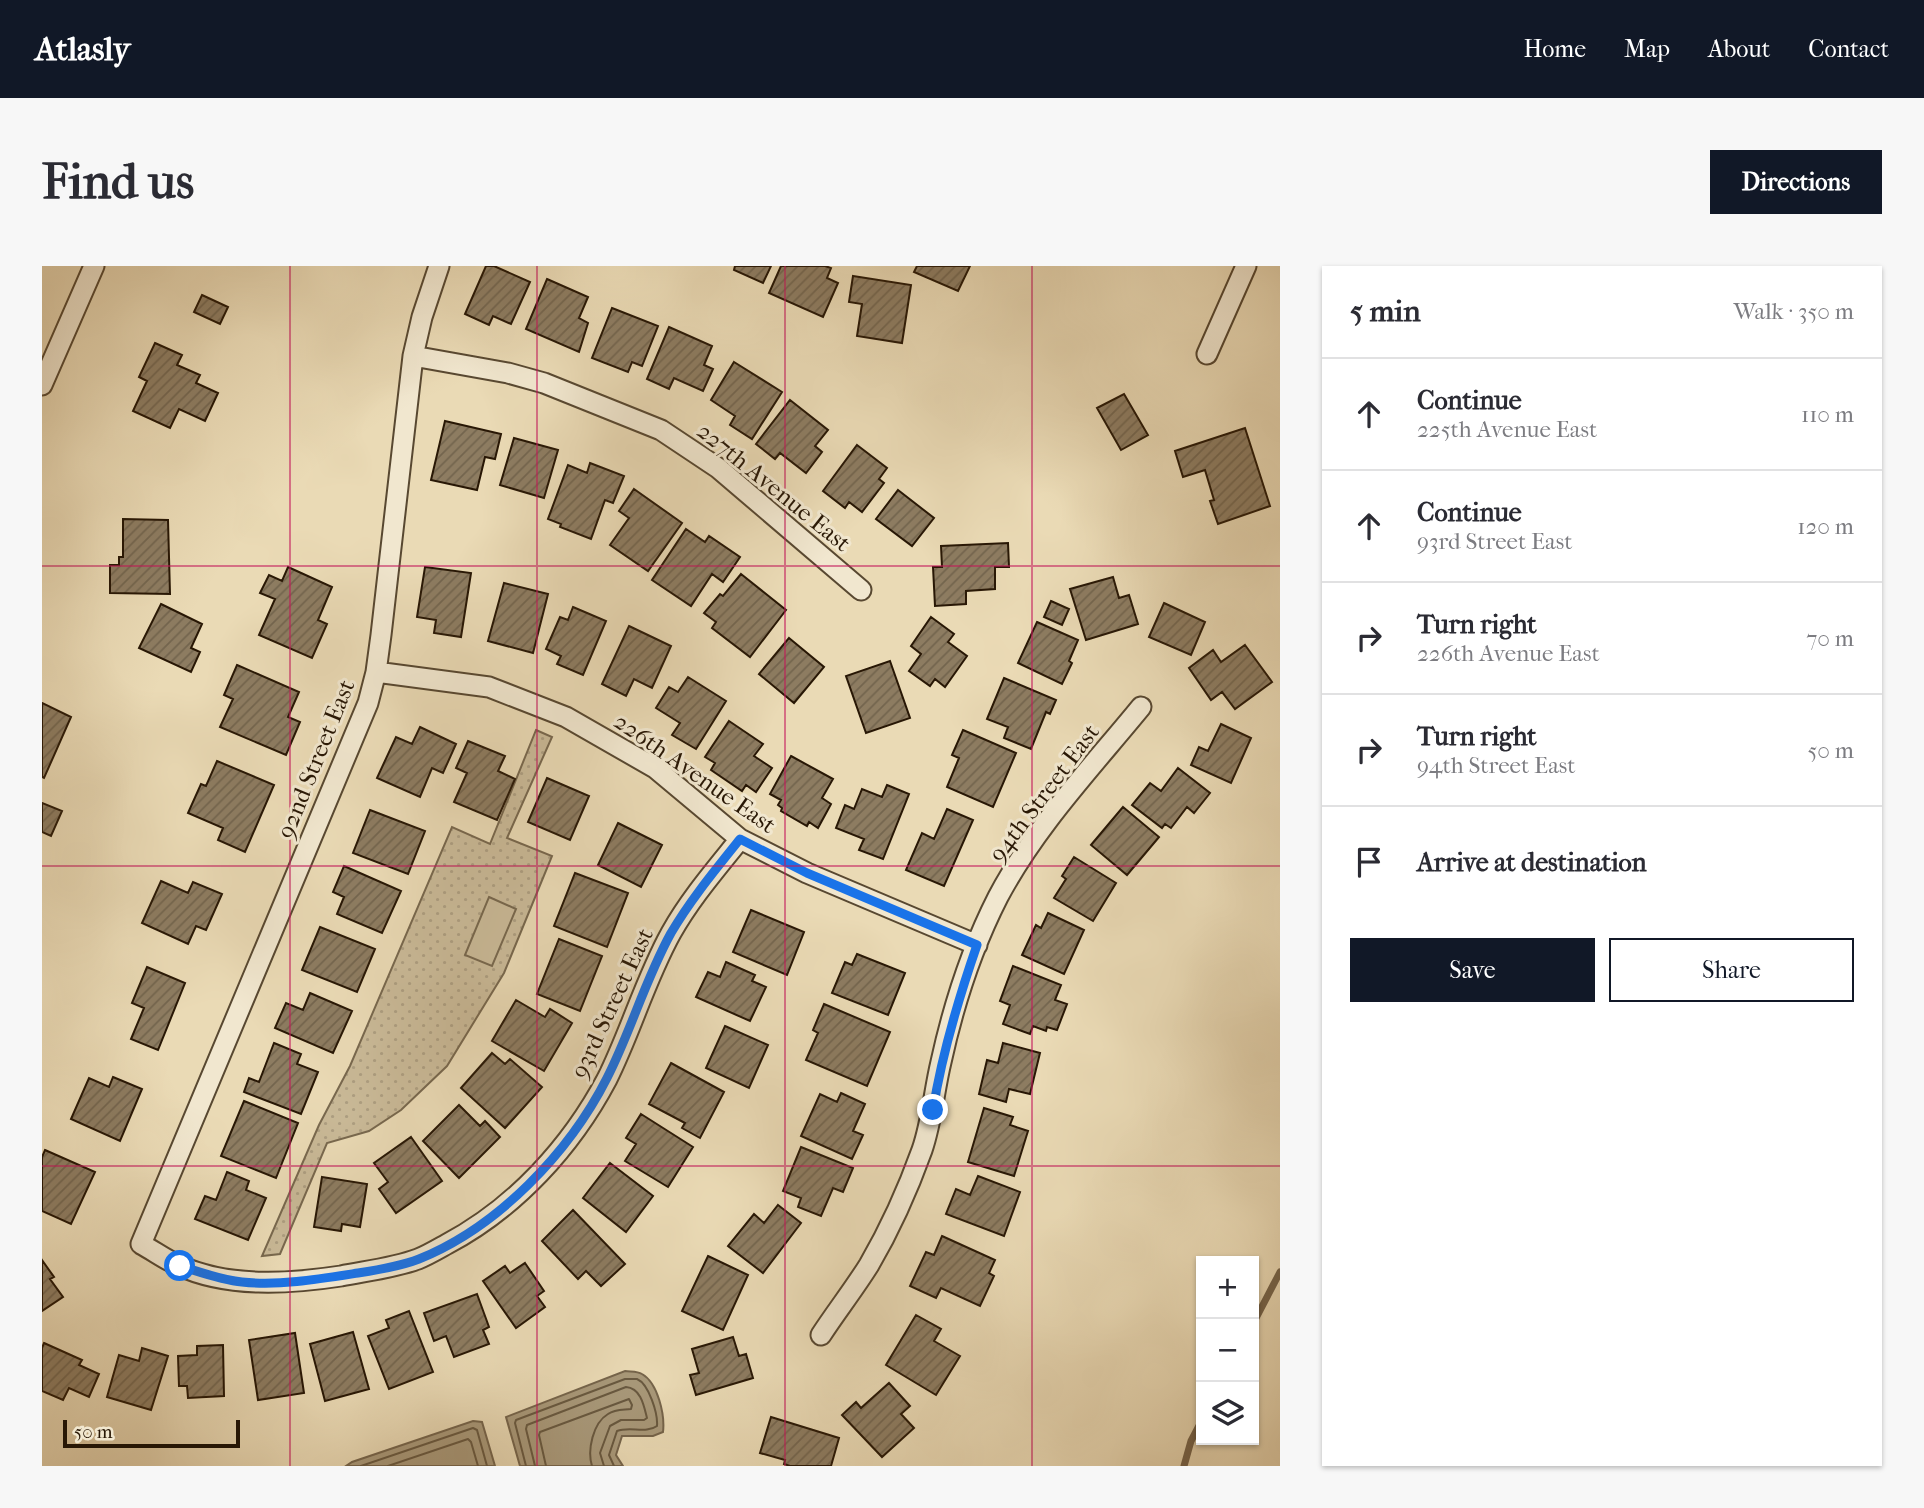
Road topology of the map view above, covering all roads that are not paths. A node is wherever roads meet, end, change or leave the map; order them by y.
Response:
1 (94, 266) edge
2 (439, 266) edge
3 (1246, 266) edge
4 (1207, 354) dead end
5 (413, 356) junction
6 (42, 385) edge
7 (861, 590) dead end
8 (376, 672) junction
9 (1141, 707) dead end
10 (740, 839) junction
11 (977, 945) junction
12 (142, 1244) joint
13 (821, 1335) dead end

1 - 6 street
2 - 5 street, 92nd Street East
3 - 4 street
5 - 7 street, 227th Avenue East
5 - 8 street, 92nd Street East
8 - 10 street, 226th Avenue East
8 - 12 street, 92nd Street East
9 - 11 street, 94th Street East
10 - 11 street, 226th Avenue East
10 - 12 street, 93rd Street East
11 - 13 street, 94th Street East

